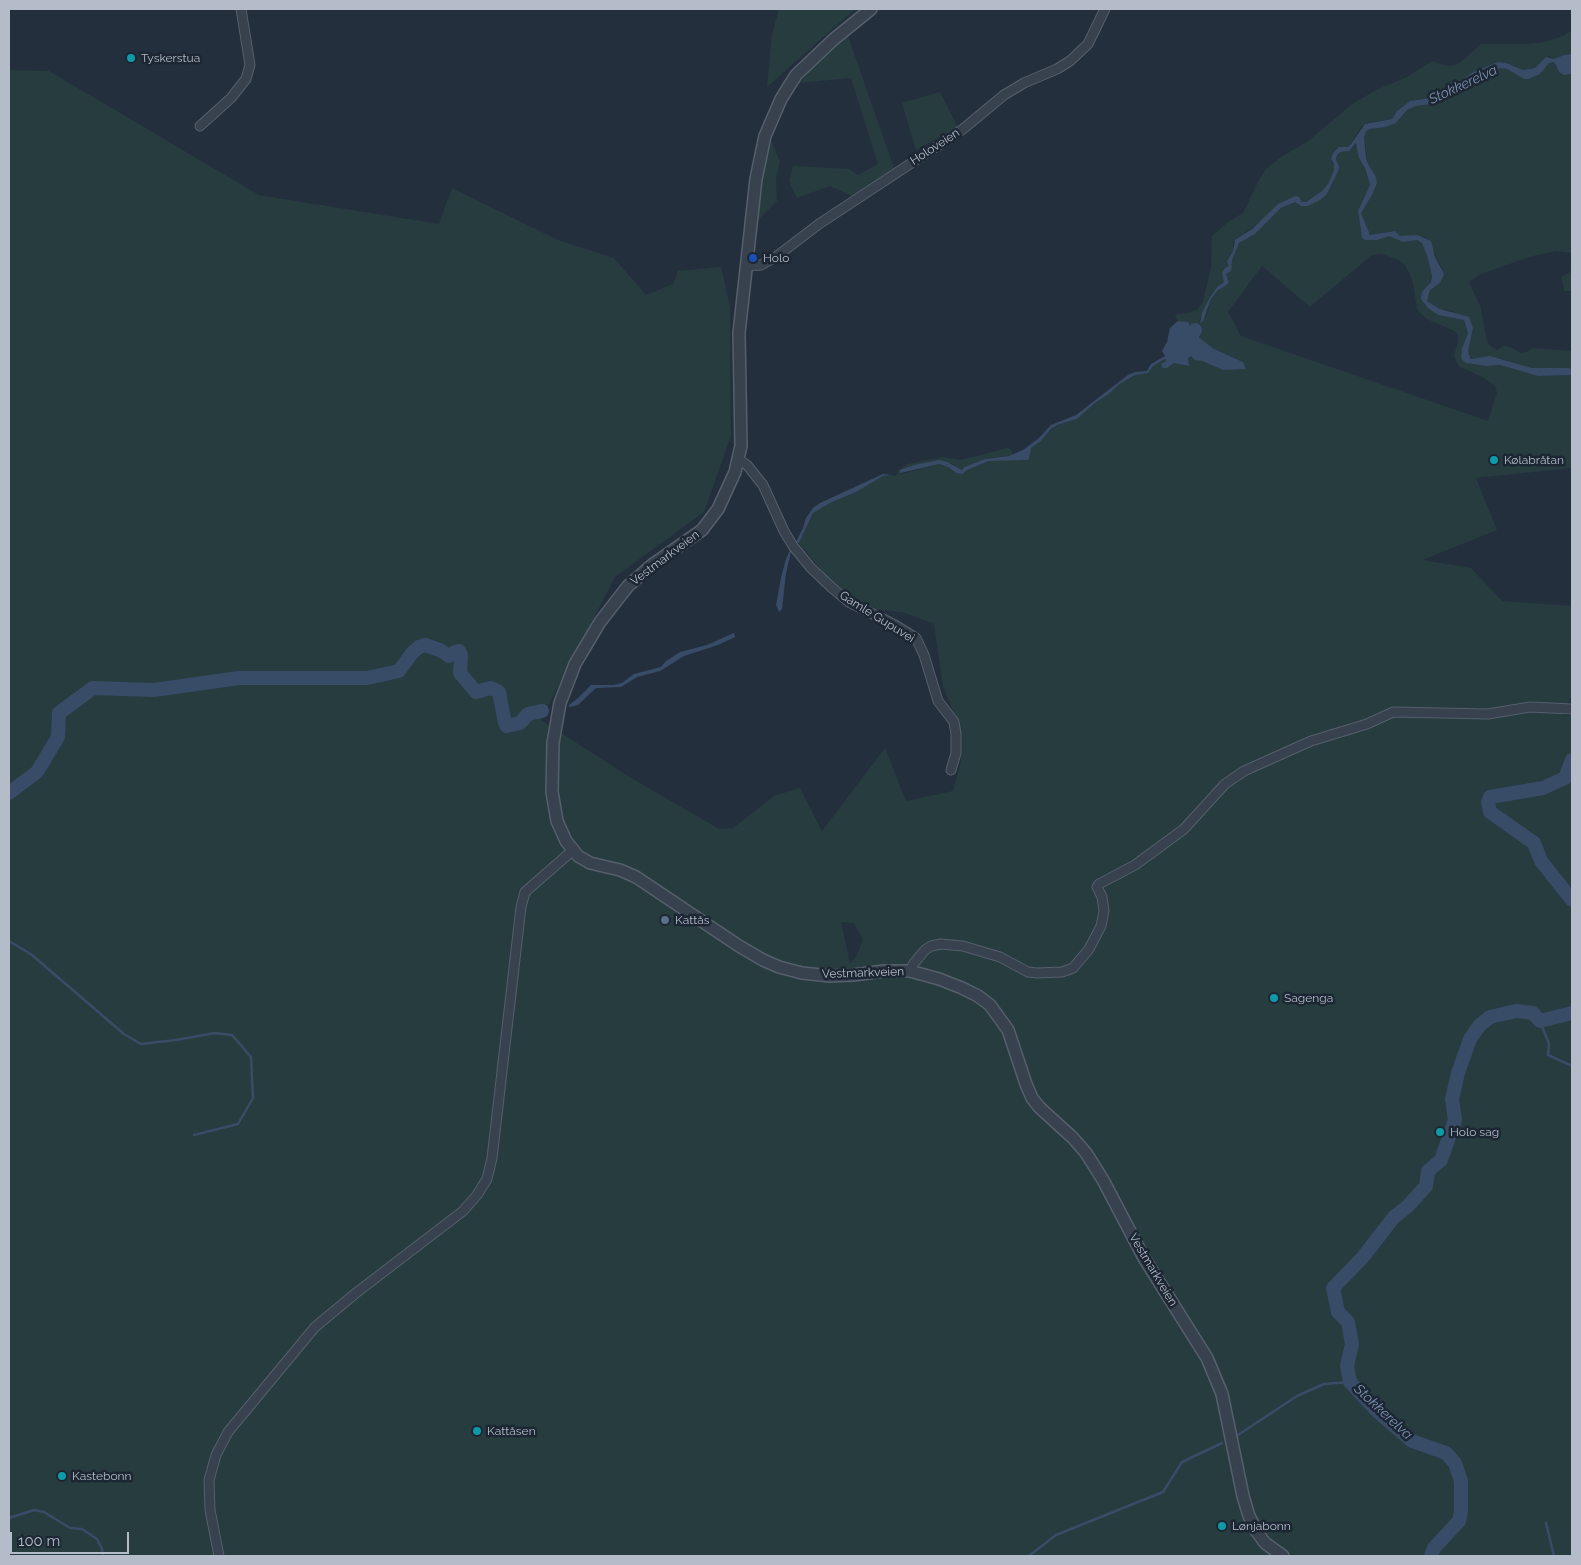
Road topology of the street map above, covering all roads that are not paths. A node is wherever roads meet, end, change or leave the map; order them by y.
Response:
1 (241, 9) edge
2 (871, 9) edge
3 (1105, 9) edge
4 (200, 126) dead end
5 (746, 266) junction
6 (738, 459) junction
7 (1571, 706) edge
8 (951, 770) dead end
9 (572, 851) junction
10 (910, 971) junction
11 (219, 1556) edge
12 (1282, 1556) edge

1 - 4 street
2 - 5 street, Vestmarkveien
3 - 5 street, Holoveien
5 - 6 street, Vestmarkveien
6 - 8 street, Gamle Gupuvei
6 - 9 street, Vestmarkveien
7 - 10 street
9 - 10 street, Vestmarkveien
9 - 11 street
10 - 12 street, Vestmarkveien

